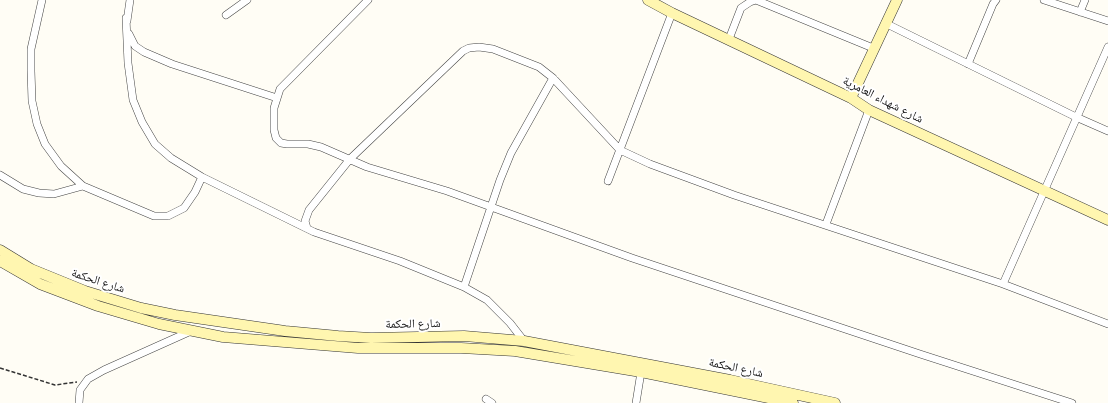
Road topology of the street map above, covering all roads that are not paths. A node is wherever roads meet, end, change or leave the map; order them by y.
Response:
1 (42, 0) edge
2 (130, 0) edge
3 (247, 0) edge
4 (368, 0) edge
5 (648, 0) edge
6 (665, 0) edge
7 (897, 0) edge
8 (996, 0) edge
9 (1044, 0) edge
10 (1084, 0) edge
11 (1080, 12) junction
12 (672, 13) junction
13 (226, 15) dead end
14 (126, 18) junction
15 (1108, 21) edge
16 (885, 23) junction
17 (729, 39) junction
18 (1108, 47) edge
19 (873, 48) junction
20 (968, 64) junction
21 (553, 78) junction
22 (277, 98) junction
23 (851, 98) junction
24 (869, 110) junction
25 (1076, 117) junction
26 (1108, 130) edge
27 (620, 150) junction
28 (350, 159) junction
29 (0, 175) edge
30 (202, 177) junction
31 (608, 181) dead end
32 (83, 186) junction
33 (1044, 192) junction
34 (492, 208) junction
35 (1108, 220) edge
36 (826, 224) junction
37 (307, 228) junction
38 (0, 250) edge
39 (0, 261) edge
40 (1003, 284) junction
41 (464, 287) junction
42 (1108, 324) edge
43 (192, 331) junction
44 (524, 341) junction
45 (641, 372) junction
46 (79, 403) edge
47 (636, 403) edge
48 (793, 403) edge
49 (835, 403) edge
50 (1072, 403) edge

1 - 32 street
2 - 14 street
3 - 13 street
4 - 22 street
5 - 12 street, شارع شهداء العامرية
6 - 12 street
7 - 16 street
8 - 20 street
9 - 11 street
10 - 11 street
11 - 15 street
12 - 17 street, شارع شهداء العامرية
12 - 27 street
14 - 22 street
14 - 30 street
16 - 19 street
16 - 20 street
17 - 19 street
17 - 23 street, شارع شهداء العامرية
18 - 25 street
19 - 23 street
20 - 25 street
21 - 27 street
21 - 28 street
21 - 34 street
22 - 28 street
23 - 24 street, شارع شهداء العامرية
24 - 33 street, شارع شهداء العامرية
24 - 36 street
25 - 26 street
25 - 33 street
27 - 31 street
27 - 36 street
28 - 34 street
28 - 37 street
29 - 32 street
30 - 32 street
30 - 37 street
33 - 35 street, شارع شهداء العامرية
33 - 40 street
34 - 41 street
34 - 50 street
36 - 40 street
37 - 41 street
38 - 44 street, شارع الحكمة
39 - 43 street, شارع الحكمة
40 - 42 street
41 - 44 street
43 - 45 street, شارع الحكمة
43 - 46 street
44 - 49 street, شارع الحكمة
45 - 47 street
45 - 48 street, شارع الحكمة

